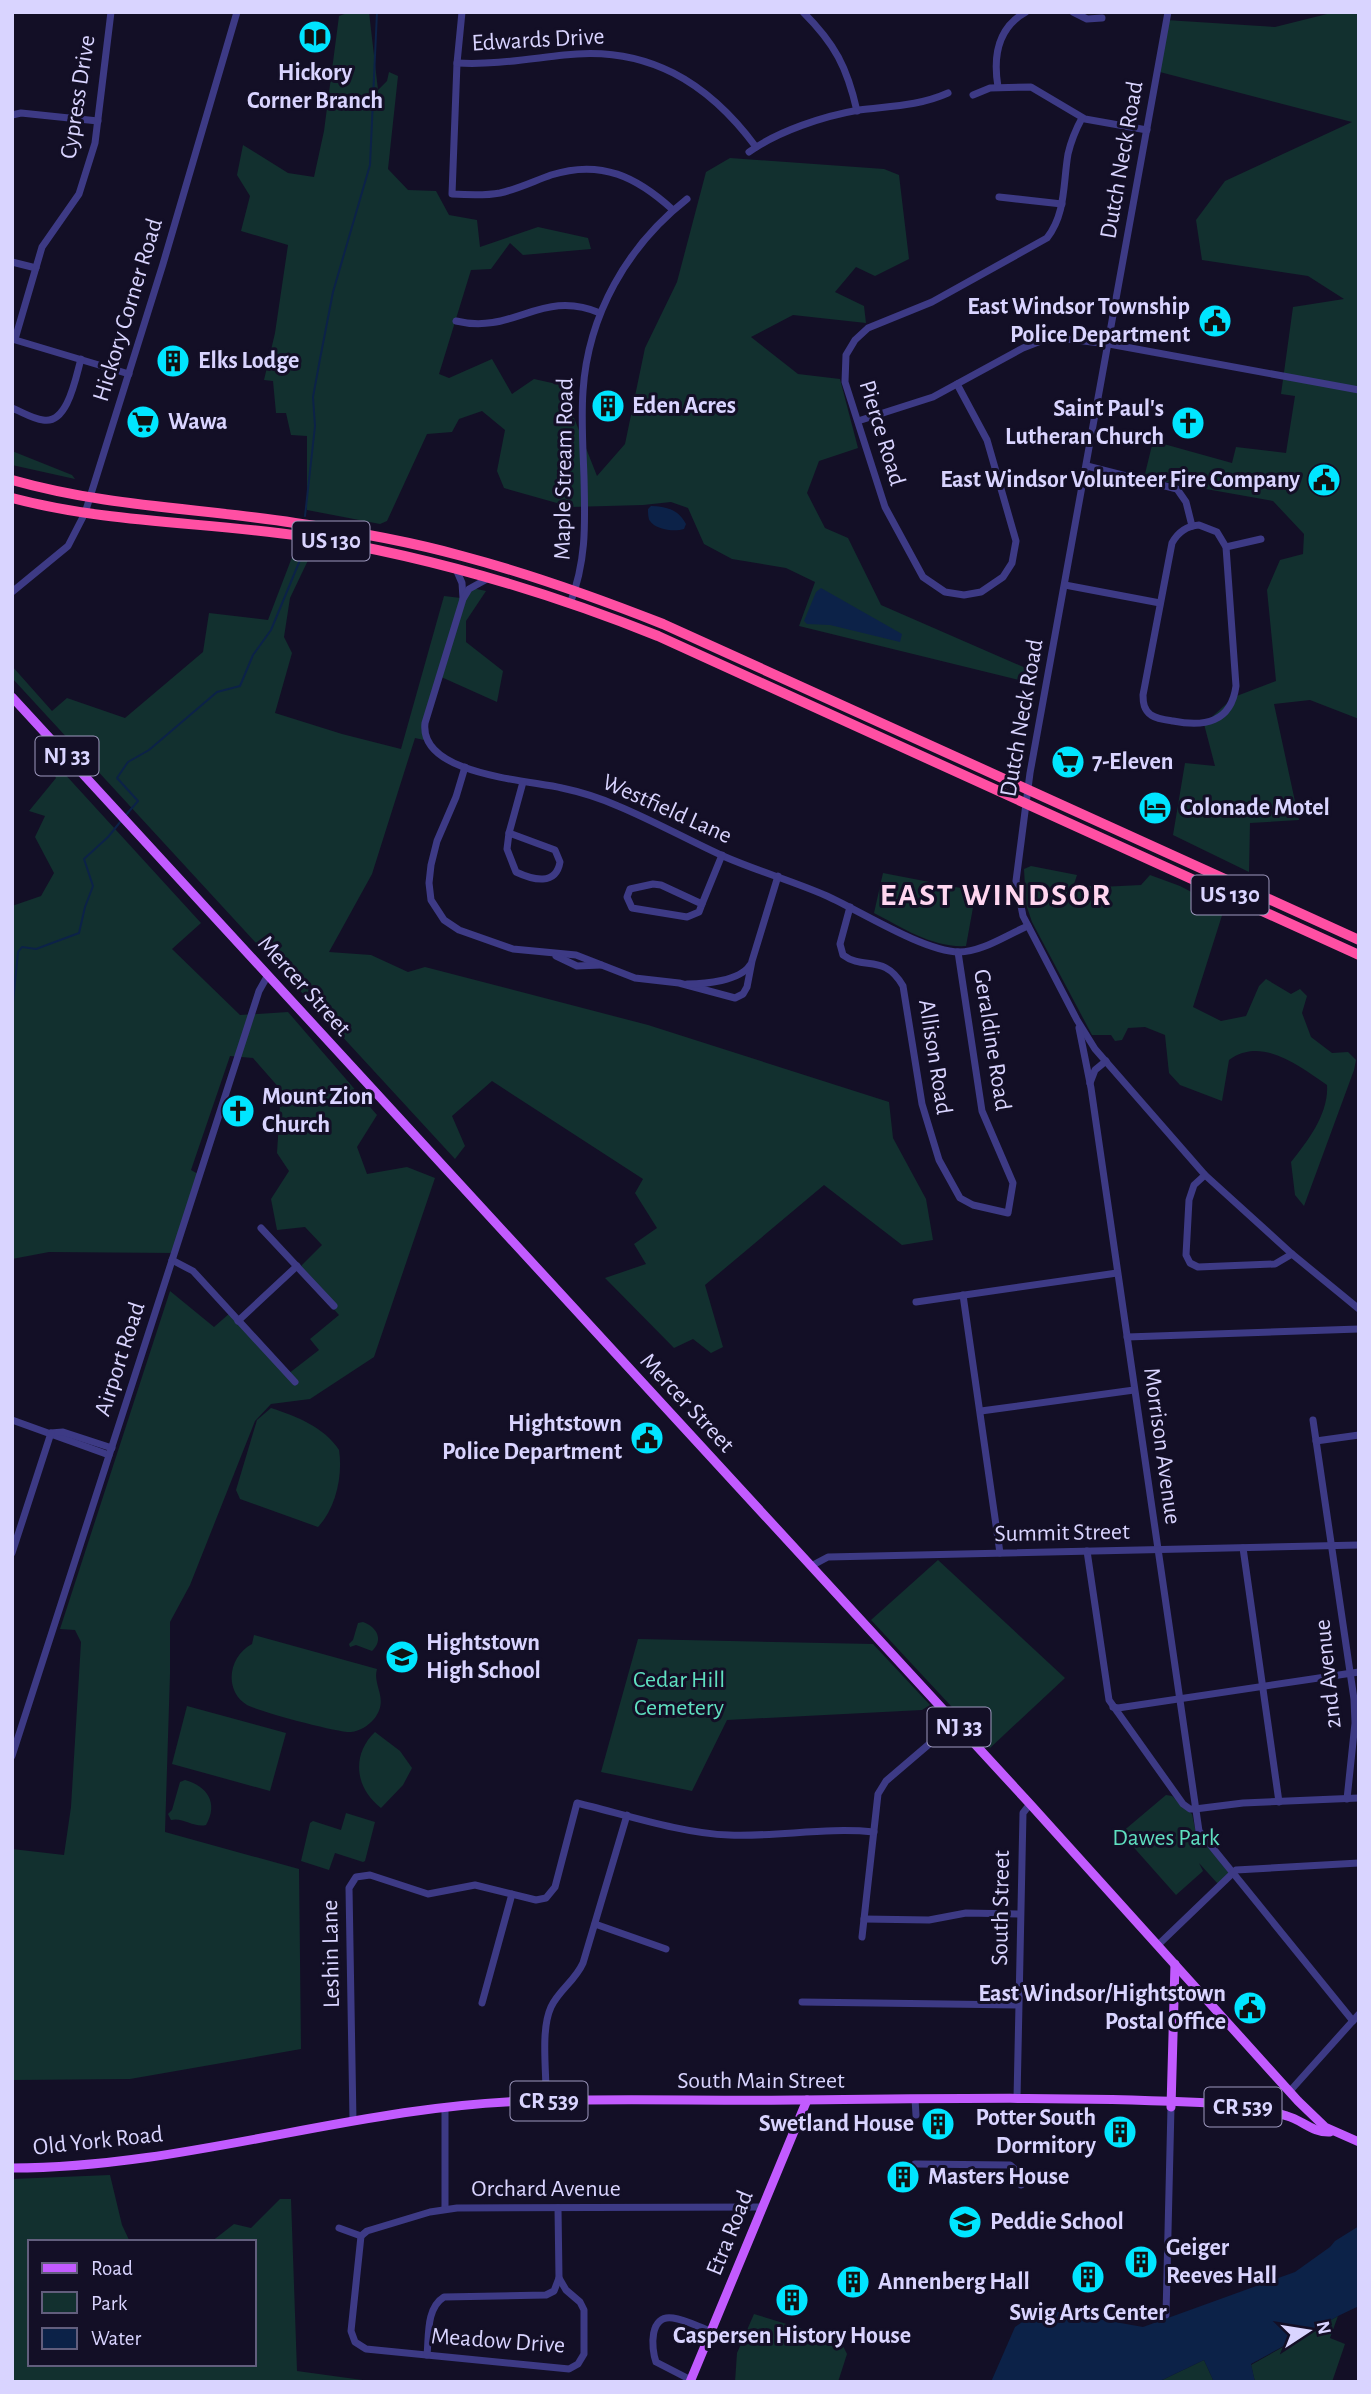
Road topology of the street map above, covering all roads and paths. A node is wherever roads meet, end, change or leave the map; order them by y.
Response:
1 (111, 12) edge
2 (237, 12) edge
3 (462, 12) edge
4 (1026, 12) edge
5 (1073, 12) edge
6 (1168, 12) edge
7 (805, 13) edge
8 (1102, 18) dead end
9 (457, 63) junction
10 (998, 87) junction
11 (948, 93) dead end
12 (973, 95) dead end
13 (858, 111) junction
14 (12, 115) edge
15 (1082, 118) junction
16 (98, 121) junction
17 (1147, 130) junction
18 (999, 197) dead end
19 (687, 199) dead end
20 (1062, 204) junction
21 (673, 210) junction
22 (12, 261) edge
23 (36, 268) junction
24 (600, 313) junction
25 (456, 320) dead end
26 (13, 339) edge
27 (1109, 344) junction
28 (81, 359) junction
29 (129, 374) junction
30 (957, 384) junction
31 (1359, 390) edge
32 (12, 408) edge
33 (858, 422) junction
34 (1087, 466) junction
35 (12, 480) edge
36 (12, 498) edge
37 (90, 498) junction
38 (85, 513) junction
39 (1192, 526) junction
40 (1261, 539) dead end
41 (388, 540) junction
42 (1226, 547) junction
43 (385, 552) junction
44 (456, 569) junction
45 (489, 578) junction
46 (1065, 585) junction
47 (575, 591) junction
48 (12, 592) edge
49 (463, 599) junction
50 (1160, 603) junction
51 (570, 604) junction
52 (761, 668) junction
53 (755, 680) junction
54 (12, 697) edge
55 (465, 767) junction
56 (523, 782) junction
57 (1028, 790) junction
58 (1027, 803) junction
59 (509, 834) junction
60 (722, 855) junction
61 (778, 876) junction
62 (1275, 901) junction
63 (702, 904) junction
64 (850, 907) junction
65 (1258, 908) junction
66 (1028, 926) junction
67 (1339, 931) junction
68 (1322, 937) junction
69 (1359, 940) edge
70 (958, 952) junction
71 (1359, 955) edge
72 (752, 961) junction
73 (268, 975) junction
74 (679, 984) junction
75 (1077, 1020) junction
76 (1105, 1061) junction
77 (1091, 1088) junction
78 (1205, 1175) junction
79 (1008, 1213) joint
80 (261, 1228) dead end
81 (1292, 1254) junction
82 (172, 1260) junction
83 (296, 1266) junction
84 (1117, 1273) junction
85 (963, 1295) junction
86 (916, 1302) dead end
87 (334, 1306) dead end
88 (1359, 1309) edge
89 (238, 1321) junction
90 (1359, 1329) edge
91 (1127, 1337) junction
92 (295, 1382) dead end
93 (1134, 1390) junction
94 (981, 1411) junction
95 (12, 1420) edge
96 (1313, 1420) dead end
97 (51, 1433) junction
98 (1359, 1435) edge
99 (1316, 1441) junction
100 (111, 1451) junction
101 (1359, 1545) edge
102 (1332, 1546) junction
103 (1243, 1548) junction
104 (1158, 1550) junction
105 (1087, 1551) junction
106 (12, 1553) edge
107 (1000, 1553) junction
108 (811, 1566) junction
109 (1354, 1673) edge
110 (1262, 1686) junction
111 (1179, 1698) junction
112 (1113, 1707) junction
113 (954, 1722) junction
114 (12, 1756) edge
115 (1359, 1798) edge
116 (1347, 1799) junction
117 (1279, 1802) junction
118 (1030, 1804) junction
119 (1195, 1809) junction
120 (627, 1815) junction
121 (874, 1832) junction
122 (1359, 1863) edge
123 (1233, 1872) junction
124 (512, 1894) junction
125 (1020, 1914) junction
126 (864, 1919) junction
127 (595, 1924) junction
128 (862, 1937) dead end
129 (1158, 1945) junction
130 (666, 1949) dead end
131 (1175, 1964) junction
132 (802, 2001) dead end
133 (482, 2003) dead end
134 (1018, 2005) junction
135 (1359, 2014) edge
136 (1353, 2021) junction
137 (1290, 2091) junction
138 (1017, 2099) junction
139 (807, 2100) junction
140 (545, 2101) junction
141 (1171, 2104) junction
142 (445, 2107) junction
143 (353, 2121) junction
144 (1335, 2132) junction
145 (1359, 2142) edge
146 (187, 2151) joint
147 (915, 2164) dead end
148 (12, 2168) edge
149 (1021, 2185) dead end
150 (761, 2207) junction
151 (558, 2208) junction
152 (445, 2209) junction
153 (339, 2228) dead end
154 (361, 2236) junction
155 (559, 2278) junction
156 (1166, 2315) dead end
157 (711, 2331) junction
158 (427, 2355) junction
159 (691, 2381) edge

1 - 16 street, Cypress Drive
2 - 29 street, Hickory Corner Road
3 - 9 street
4 - 10 street
5 - 8 street
6 - 17 street, Dutch Neck Road
7 - 13 street
9 - 13 street, Edwards Drive
9 - 21 street
10 - 12 street
10 - 15 street
11 - 13 street
14 - 16 street
15 - 17 street
15 - 20 street, Pierce Road
16 - 23 street, Cypress Drive
17 - 27 street, Dutch Neck Road
18 - 20 street
19 - 21 street, Maple Stream Road
20 - 33 street, Pierce Road
21 - 24 street, Maple Stream Road
22 - 23 street
23 - 26 street, Cypress Drive
24 - 25 street
24 - 47 street, Maple Stream Road
26 - 28 street
27 - 30 street
27 - 31 street
27 - 34 street, Dutch Neck Road
28 - 29 street
28 - 32 street
29 - 37 street, Hickory Corner Road
30 - 33 street
30 - 33 street, Pierce Road
34 - 39 street
34 - 46 street, Dutch Neck Road
35 - 37 highway, US 130
36 - 38 highway, US 130
37 - 38 street, Hickory Corner Road
37 - 41 highway, US 130
38 - 43 highway, US 130
38 - 48 street, Hickory Corner Road
39 - 42 street
39 - 50 street
40 - 42 street
41 - 43 street
41 - 47 highway, US 130
42 - 50 street
43 - 44 highway, US 130
44 - 45 highway, US 130
44 - 49 street, Westfield Lane
45 - 49 street
45 - 51 highway, US 130
46 - 50 street
46 - 57 street, Dutch Neck Road
47 - 51 street, Maple Stream Road
47 - 52 highway, US 130
49 - 55 street, Westfield Lane
51 - 53 highway, US 130
52 - 53 street
52 - 57 highway, US 130
53 - 58 highway, US 130
54 - 73 main road, Mercer Street / NJ 33
55 - 56 street, Westfield Lane
55 - 74 street
56 - 59 street
56 - 60 street, Westfield Lane
57 - 58 street, Dutch Neck Road
57 - 62 highway, US 130
58 - 65 highway, US 130
58 - 66 street, Dutch Neck Road
59 - 59 street
60 - 61 street, Westfield Lane
60 - 63 street
61 - 64 street, Westfield Lane
61 - 72 street
62 - 65 highway
62 - 67 highway, US 130
63 - 63 street
64 - 70 street, Westfield Lane
64 - 79 street, Allison Road
65 - 68 highway, US 130
66 - 70 street
66 - 75 street, Dutch Neck Road
67 - 68 highway
67 - 69 highway, US 130
68 - 71 highway, US 130
70 - 79 street, Geraldine Road
72 - 74 street
72 - 74 street
73 - 82 street, Airport Road
73 - 108 main road, Mercer Street / NJ 33
75 - 76 street, Dutch Neck Road
75 - 77 street, Morrison Avenue
76 - 77 street
76 - 78 street, Dutch Neck Road
77 - 84 street, Morrison Avenue
78 - 81 street, Dutch Neck Road
78 - 81 street
80 - 83 street
81 - 88 street, Dutch Neck Road
82 - 89 street
82 - 100 street, Airport Road
83 - 87 street
83 - 89 street
84 - 85 street
84 - 91 street, Morrison Avenue
85 - 86 street
85 - 94 street
89 - 92 street
90 - 91 street
91 - 93 street, Morrison Avenue
93 - 94 street
93 - 104 street, Morrison Avenue
94 - 107 street
95 - 97 street
96 - 99 street, 2nd Avenue
97 - 100 street
97 - 106 street
98 - 99 street
99 - 102 street, 2nd Avenue
100 - 114 street, Airport Road
101 - 102 street, Summit Street
102 - 103 street, Summit Street
102 - 109 street, 2nd Avenue
103 - 104 street, Summit Street
103 - 110 street
104 - 105 street, Summit Street
104 - 111 street, Morrison Avenue
105 - 107 street, Summit Street
105 - 112 street
107 - 108 street, Summit Street
108 - 113 main road, Mercer Street / NJ 33
109 - 110 street
109 - 116 street, 2nd Avenue
110 - 111 street
110 - 117 street
111 - 112 street
111 - 119 street, Morrison Avenue
112 - 119 street
113 - 118 main road, Mercer Street / NJ 33
113 - 121 street
115 - 116 street
116 - 117 street
117 - 119 street
118 - 125 street, South Street
118 - 129 main road, Mercer Street / NJ 33
119 - 123 street, Morrison Avenue
120 - 121 street
120 - 124 street, Leshin Lane
120 - 127 street
121 - 126 street
122 - 123 street
123 - 129 street
123 - 136 street, Morrison Avenue
124 - 133 street
124 - 143 street, Leshin Lane
125 - 126 street
125 - 134 street, South Street
126 - 128 street
127 - 130 street
127 - 140 street
129 - 131 main road, Mercer Street / NJ 33
131 - 137 main road, Mercer Street / NJ 33
131 - 141 main road, CR 539
132 - 134 street
134 - 138 street, South Street
135 - 136 street
136 - 137 street
137 - 144 main road, Mercer Street / NJ 33
138 - 139 main road, South Main Street / CR 539
138 - 141 main road, South Main Street / CR 539
139 - 140 main road, South Main Street / CR 539
139 - 150 main road, Etra Road
140 - 142 main road, South Main Street / CR 539
141 - 144 main road, South Main Street / CR 539
141 - 156 street
142 - 143 main road, South Main Street / CR 539
142 - 152 street
143 - 146 main road, South Main Street / CR 539
144 - 145 main road, NJ 33
146 - 148 main road, Old York Road / CR 539
147 - 149 street
150 - 151 street, Orchard Avenue
150 - 157 main road, Etra Road
151 - 152 street, Orchard Avenue
151 - 155 street
152 - 154 street, Orchard Avenue
153 - 154 street
154 - 158 street, Meadow Drive
155 - 158 street
155 - 158 street, Meadow Drive
157 - 159 main road, Etra Road
157 - 159 street

